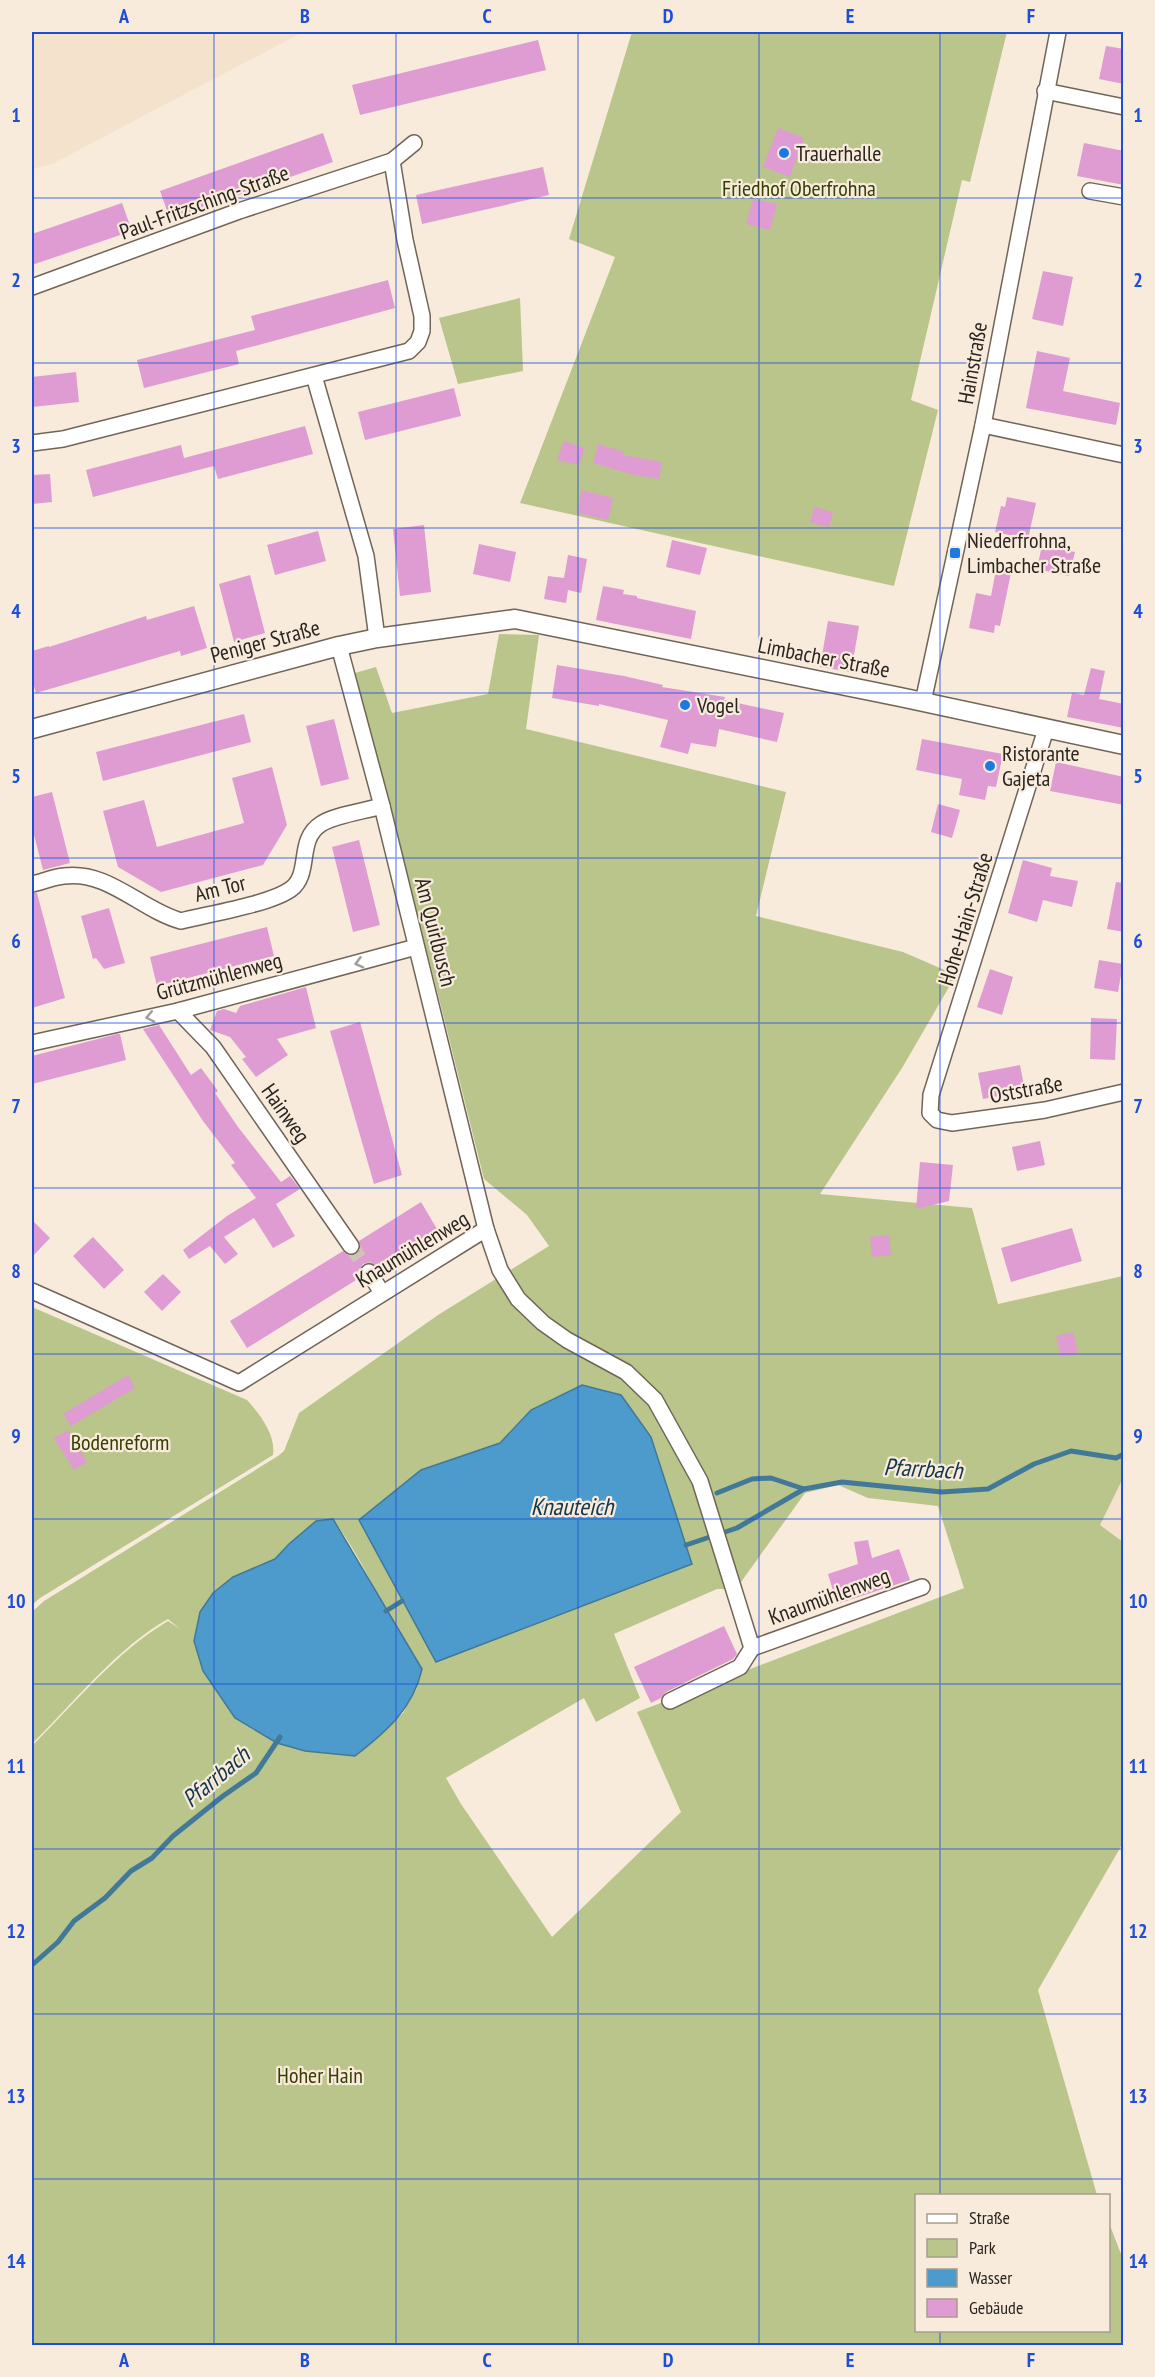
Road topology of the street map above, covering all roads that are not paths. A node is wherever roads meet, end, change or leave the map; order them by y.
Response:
1 (1058, 32) edge
2 (1045, 91) junction
3 (1124, 107) edge
4 (414, 143) dead end
5 (392, 161) junction
6 (1090, 191) dead end
7 (1124, 198) edge
8 (32, 287) edge
9 (314, 376) junction
10 (983, 424) junction
11 (32, 443) edge
12 (1124, 454) edge
13 (515, 619) joint
14 (377, 638) junction
15 (339, 646) junction
16 (923, 702) junction
17 (32, 729) edge
18 (1046, 729) junction
19 (1124, 745) edge
20 (382, 806) junction
21 (32, 884) edge
22 (416, 947) junction
23 (178, 1011) junction
24 (32, 1043) edge
25 (1124, 1092) edge
26 (937, 1120) joint
27 (486, 1230) junction
28 (351, 1246) tunnel mouth
29 (369, 1272) tunnel mouth
30 (32, 1291) edge
31 (382, 1293) junction
32 (922, 1587) dead end
33 (752, 1648) junction
34 (670, 1701) dead end

1 - 2 street, Hainstraße
2 - 3 street
2 - 10 street, Hainstraße
4 - 5 street, Paul-Fritzsching-Straße
5 - 8 street, Paul-Fritzsching-Straße
5 - 9 street
6 - 7 street
9 - 11 street
9 - 14 street
10 - 12 street
10 - 16 street, Hainstraße
13 - 14 street, Peniger Straße
13 - 16 street, Limbacher Straße
14 - 15 street, Peniger Straße
15 - 17 street, Peniger Straße
15 - 20 street, Am Quirlbusch
16 - 18 street, Limbacher Straße
18 - 19 street, Limbacher Straße
18 - 26 street, Hohe-Hain-Straße
20 - 21 street, Am Tor
20 - 22 street, Am Quirlbusch
22 -> 23 street, Grützmühlenweg
22 - 27 street, Am Quirlbusch
23 -> 24 street, Grützmühlenweg
23 - 28 street, Hainweg
25 - 26 street, Oststraße
27 - 31 street, Knaumühlenweg
27 - 33 street, Knaumühlenweg
29 - 31 street
30 - 31 street, Knaumühlenweg
32 - 33 street, Knaumühlenweg
33 - 34 street, Knaumühlenweg

